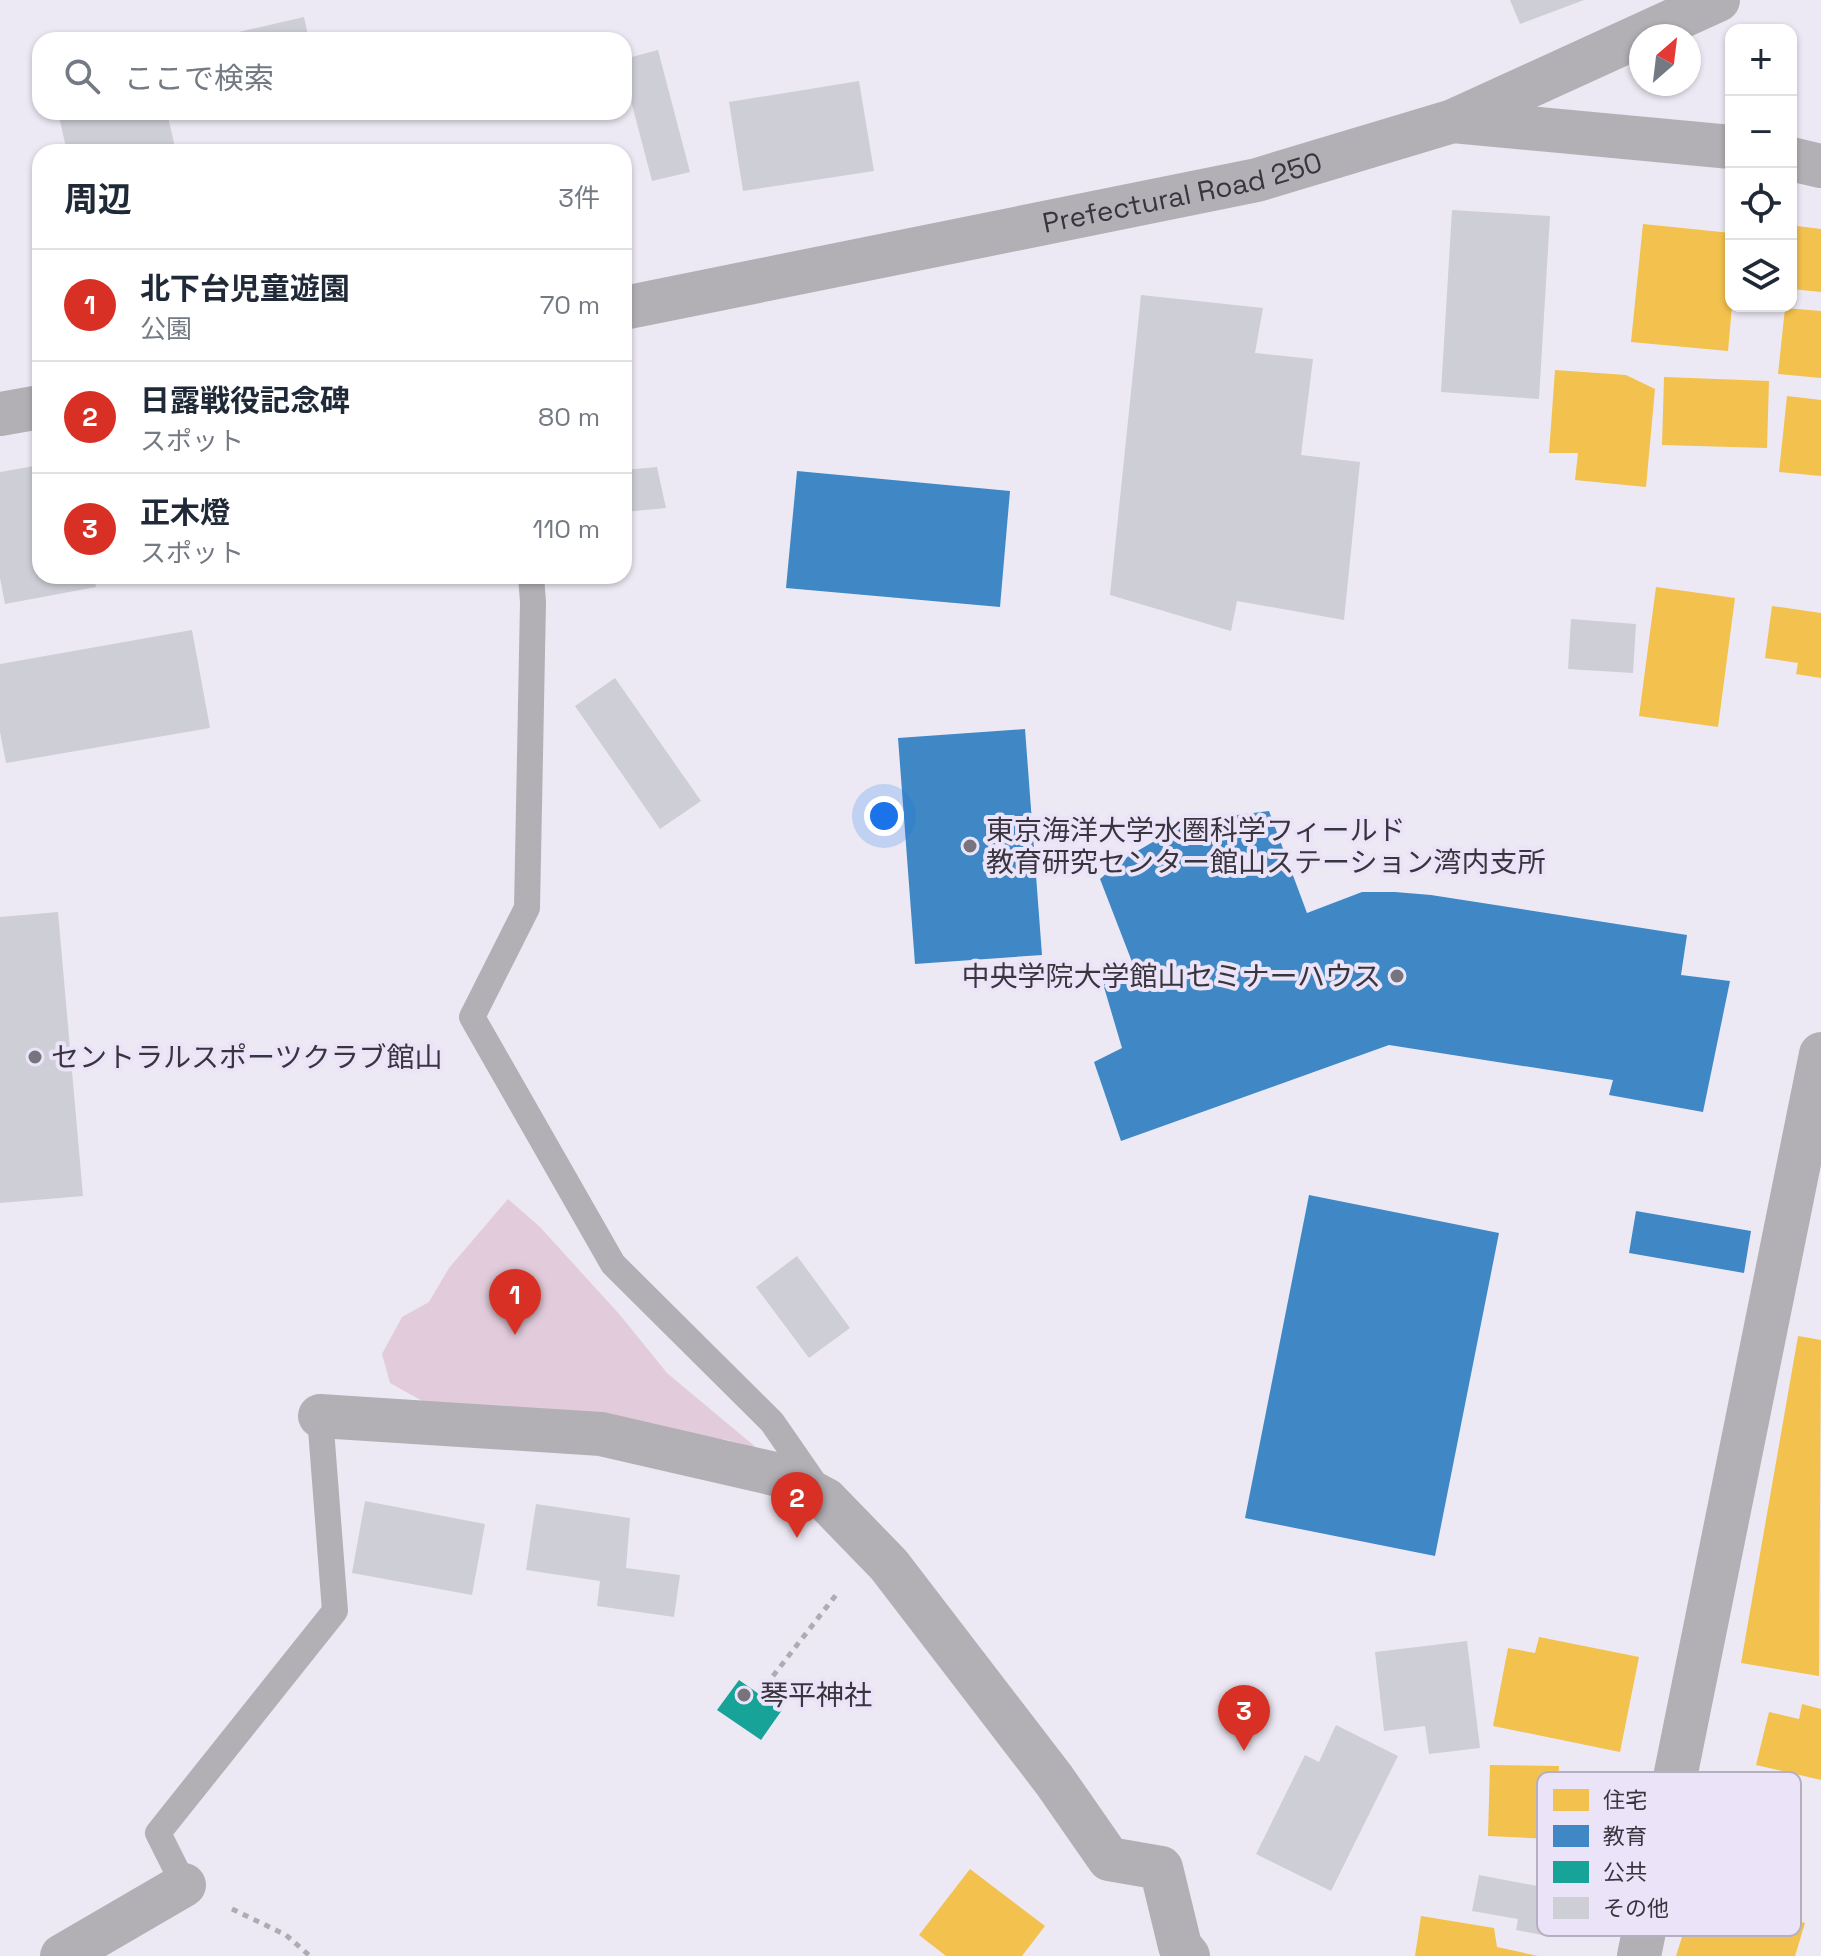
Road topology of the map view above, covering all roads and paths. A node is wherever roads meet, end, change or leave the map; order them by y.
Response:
1 (1718, 0) edge
2 (1453, 121) junction
3 (1725, 146) edge
4 (1797, 160) edge
5 (1821, 166) edge
6 (632, 306) edge
7 (32, 408) edge
8 (0, 414) edge
9 (532, 584) edge
10 (1821, 1054) edge
11 (320, 1416) joint
12 (826, 1500) junction
13 (828, 1606) dead end
14 (773, 1676) dead end
15 (1676, 1772) edge
16 (184, 1885) junction
17 (1643, 1936) edge
18 (62, 1956) edge
19 (310, 1956) edge
20 (1188, 1956) edge
21 (1639, 1956) edge

1 - 2 main road, Prefectural Road 250
2 - 3 street
2 - 6 main road, Prefectural Road 250
4 - 5 street
7 - 8 main road
9 - 12 lane
10 - 15 street
11 - 12 street
11 - 16 lane
12 - 20 street
13 - 14 path
16 - 18 street
16 - 19 path
17 - 21 street

